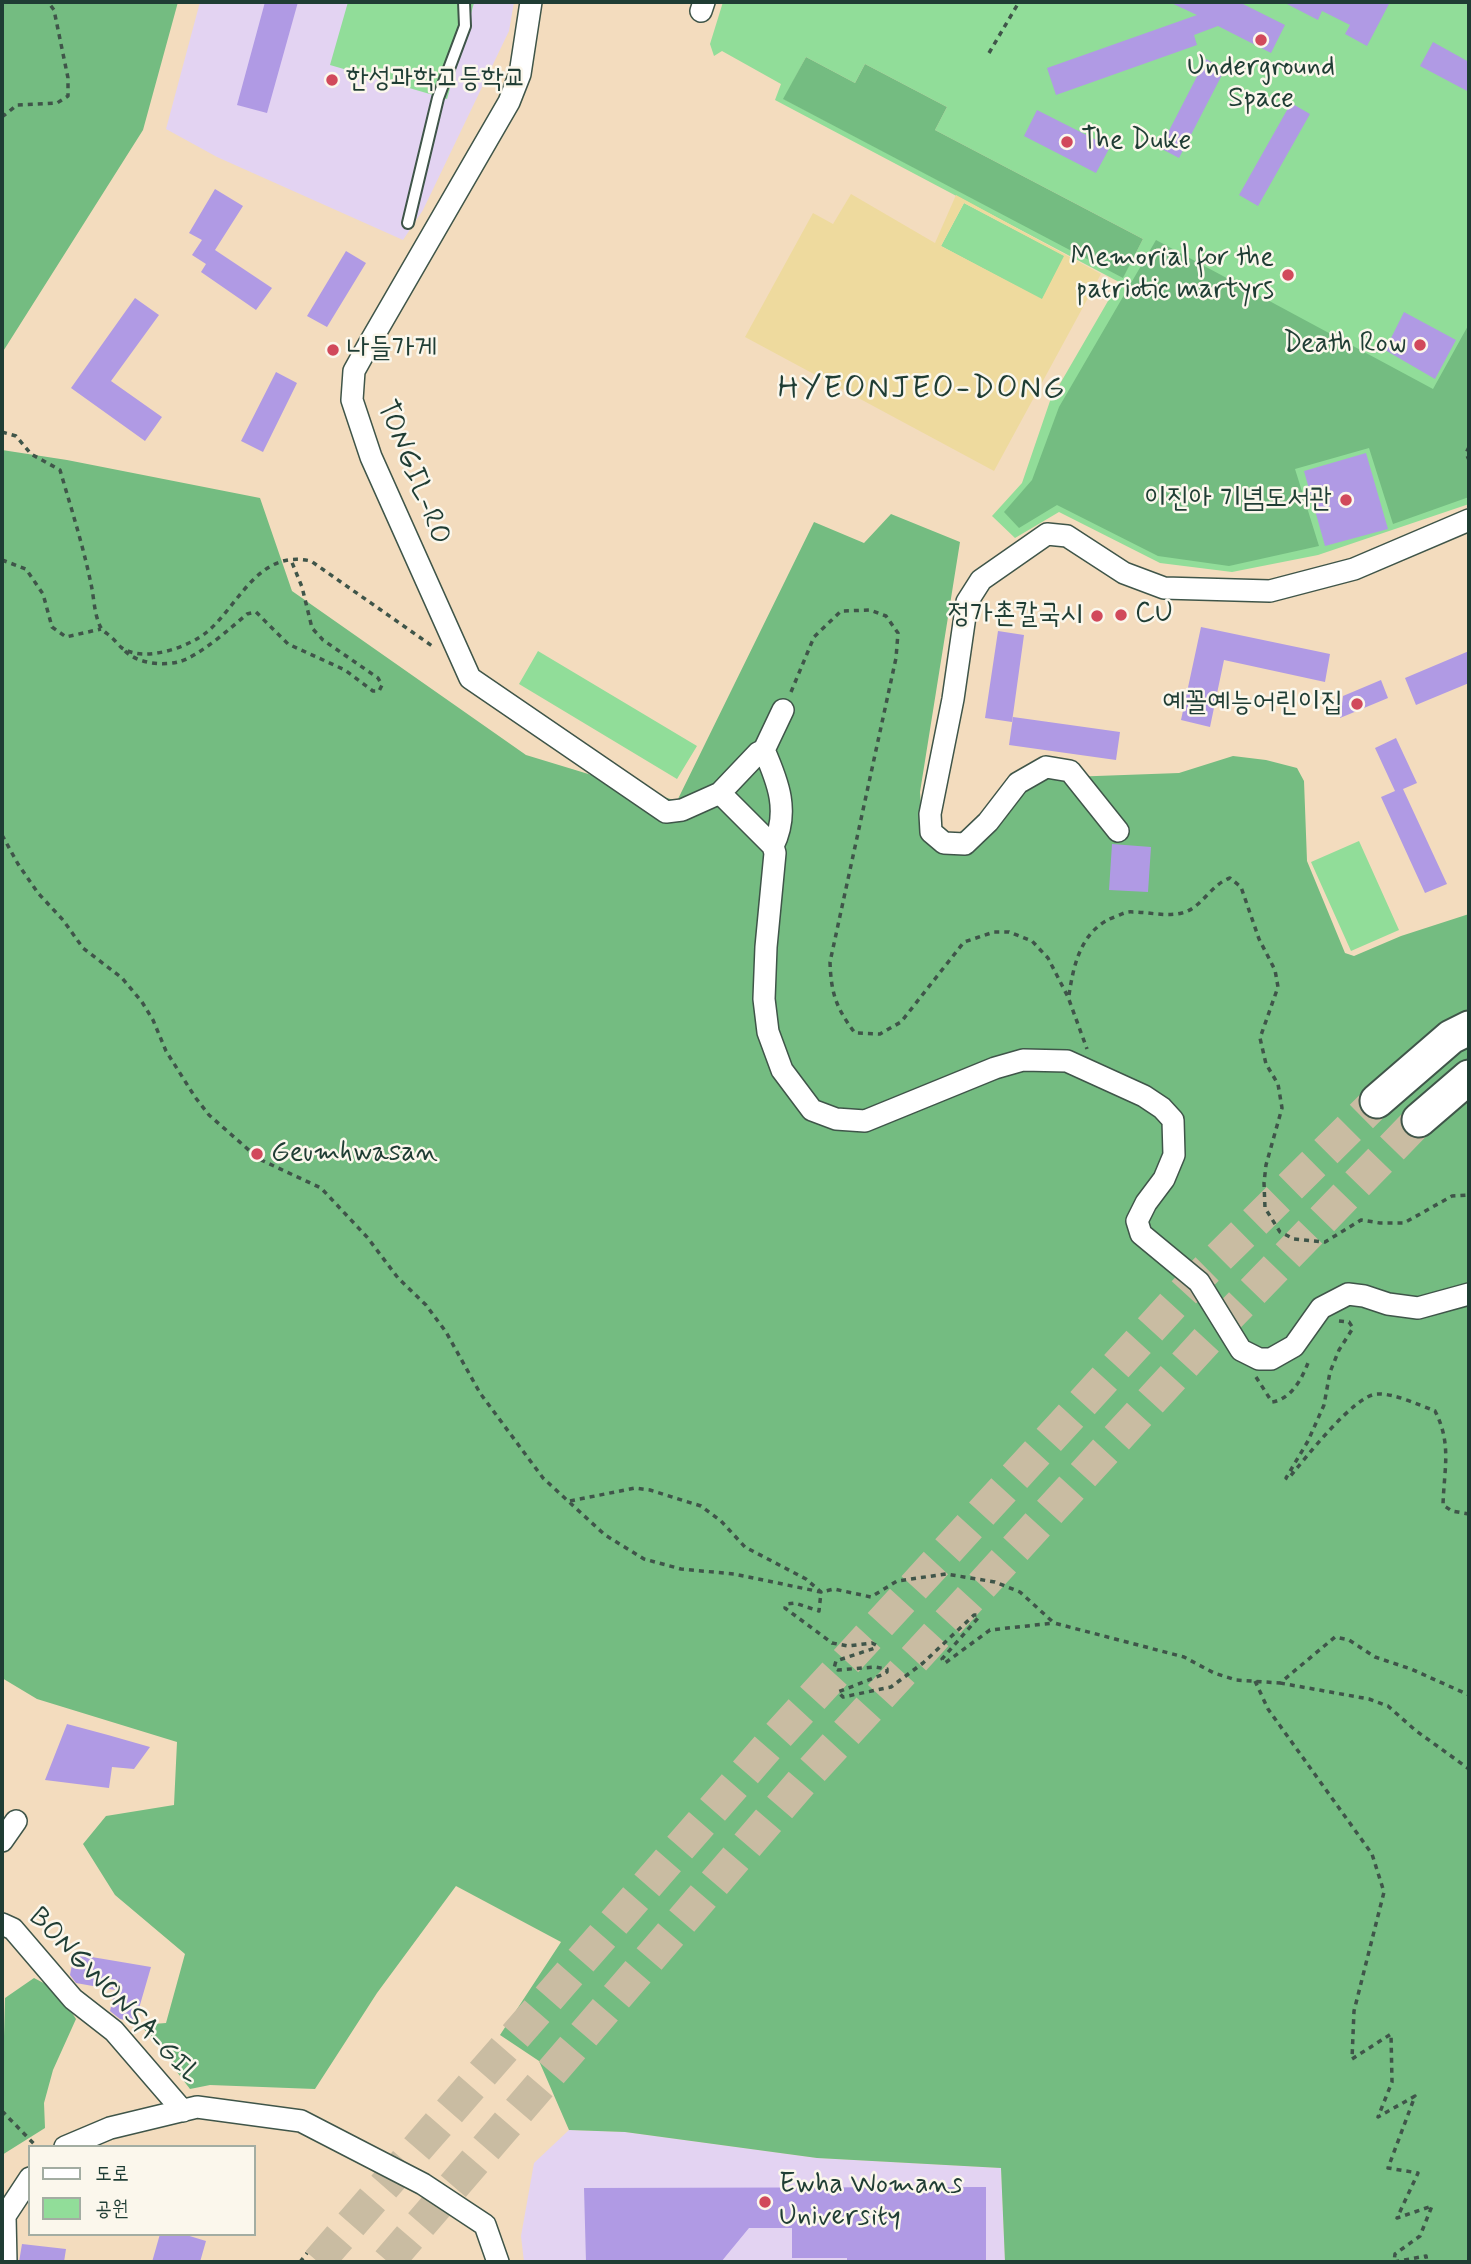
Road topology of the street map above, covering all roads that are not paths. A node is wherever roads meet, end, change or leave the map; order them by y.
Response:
1 (464, 2) edge
2 (531, 2) edge
3 (408, 223) dead end
4 (1469, 520) edge
5 (783, 709) road end
6 (764, 750) junction
7 (720, 793) junction
8 (1118, 831) dead end
9 (774, 846) junction
10 (1469, 1028) edge
11 (1469, 1077) edge
12 (1377, 1101) tunnel mouth
13 (1419, 1120) tunnel mouth
14 (1469, 1294) edge
15 (16, 1821) dead end
16 (2, 1841) edge
17 (2, 1924) edge
18 (183, 2110) junction
19 (70, 2145) edge
20 (28, 2181) edge
21 (6, 2262) edge
22 (498, 2262) edge

1 - 3 lane
2 - 7 street, TONGIL-RO
4 - 8 street
5 - 6 street
6 - 7 street
6 - 9 street
7 - 9 street
9 - 14 street
10 - 12 main road
11 - 13 main road
15 - 16 street
17 - 18 street, BONGWONSA-GIL
18 - 19 street
18 - 22 street
20 - 21 street

